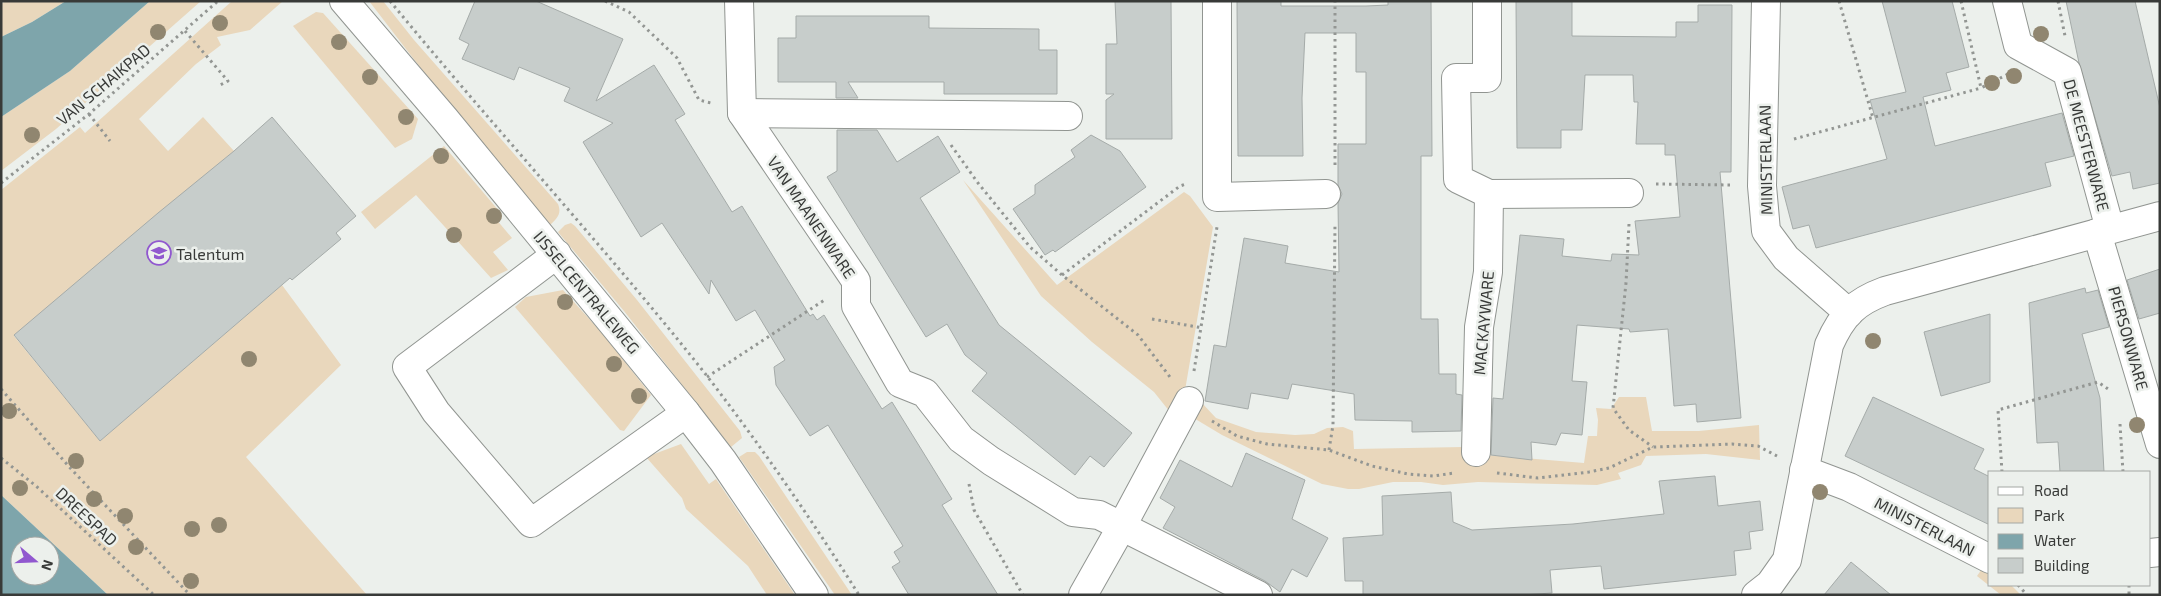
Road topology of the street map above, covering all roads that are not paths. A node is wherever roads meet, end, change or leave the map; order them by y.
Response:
1 (344, 1) edge
2 (739, 1) edge
3 (1217, 1) edge
4 (1487, 1) edge
5 (1766, 1) edge
6 (2007, 1) edge
7 (742, 113) junction
8 (1068, 116) dead end
9 (1629, 193) road end
10 (1489, 194) junction
11 (1330, 195) road end
12 (2160, 216) edge
13 (2103, 231) junction
14 (557, 254) junction
15 (1849, 313) junction
16 (1189, 402) road end
17 (686, 413) junction
18 (2160, 444) edge
19 (1468, 462) road end
20 (1804, 470) junction
21 (1122, 526) junction
22 (1988, 558) edge
23 (1769, 591) edge
24 (814, 595) edge
25 (1083, 595) edge
26 (1258, 595) edge

1 - 14 street, IJSSELCENTRALEWEG
2 - 7 street
3 - 11 street
4 - 10 street
5 - 15 street, MINISTERLAAN
6 - 13 street, DE MEESTERWARE
7 - 8 street
7 - 21 street, VAN MAANENWARE
9 - 10 street
10 - 19 street, MACKAYWARE
12 - 13 street
13 - 15 street
13 - 18 street, PIERSONWARE
14 - 17 street, IJSSELCENTRALEWEG
14 - 17 street
15 - 20 street
16 - 21 street
17 - 24 street, IJSSELCENTRALEWEG
20 - 22 street, MINISTERLAAN
20 - 23 street
21 - 25 street
21 - 26 street, VAN MAANENWARE

